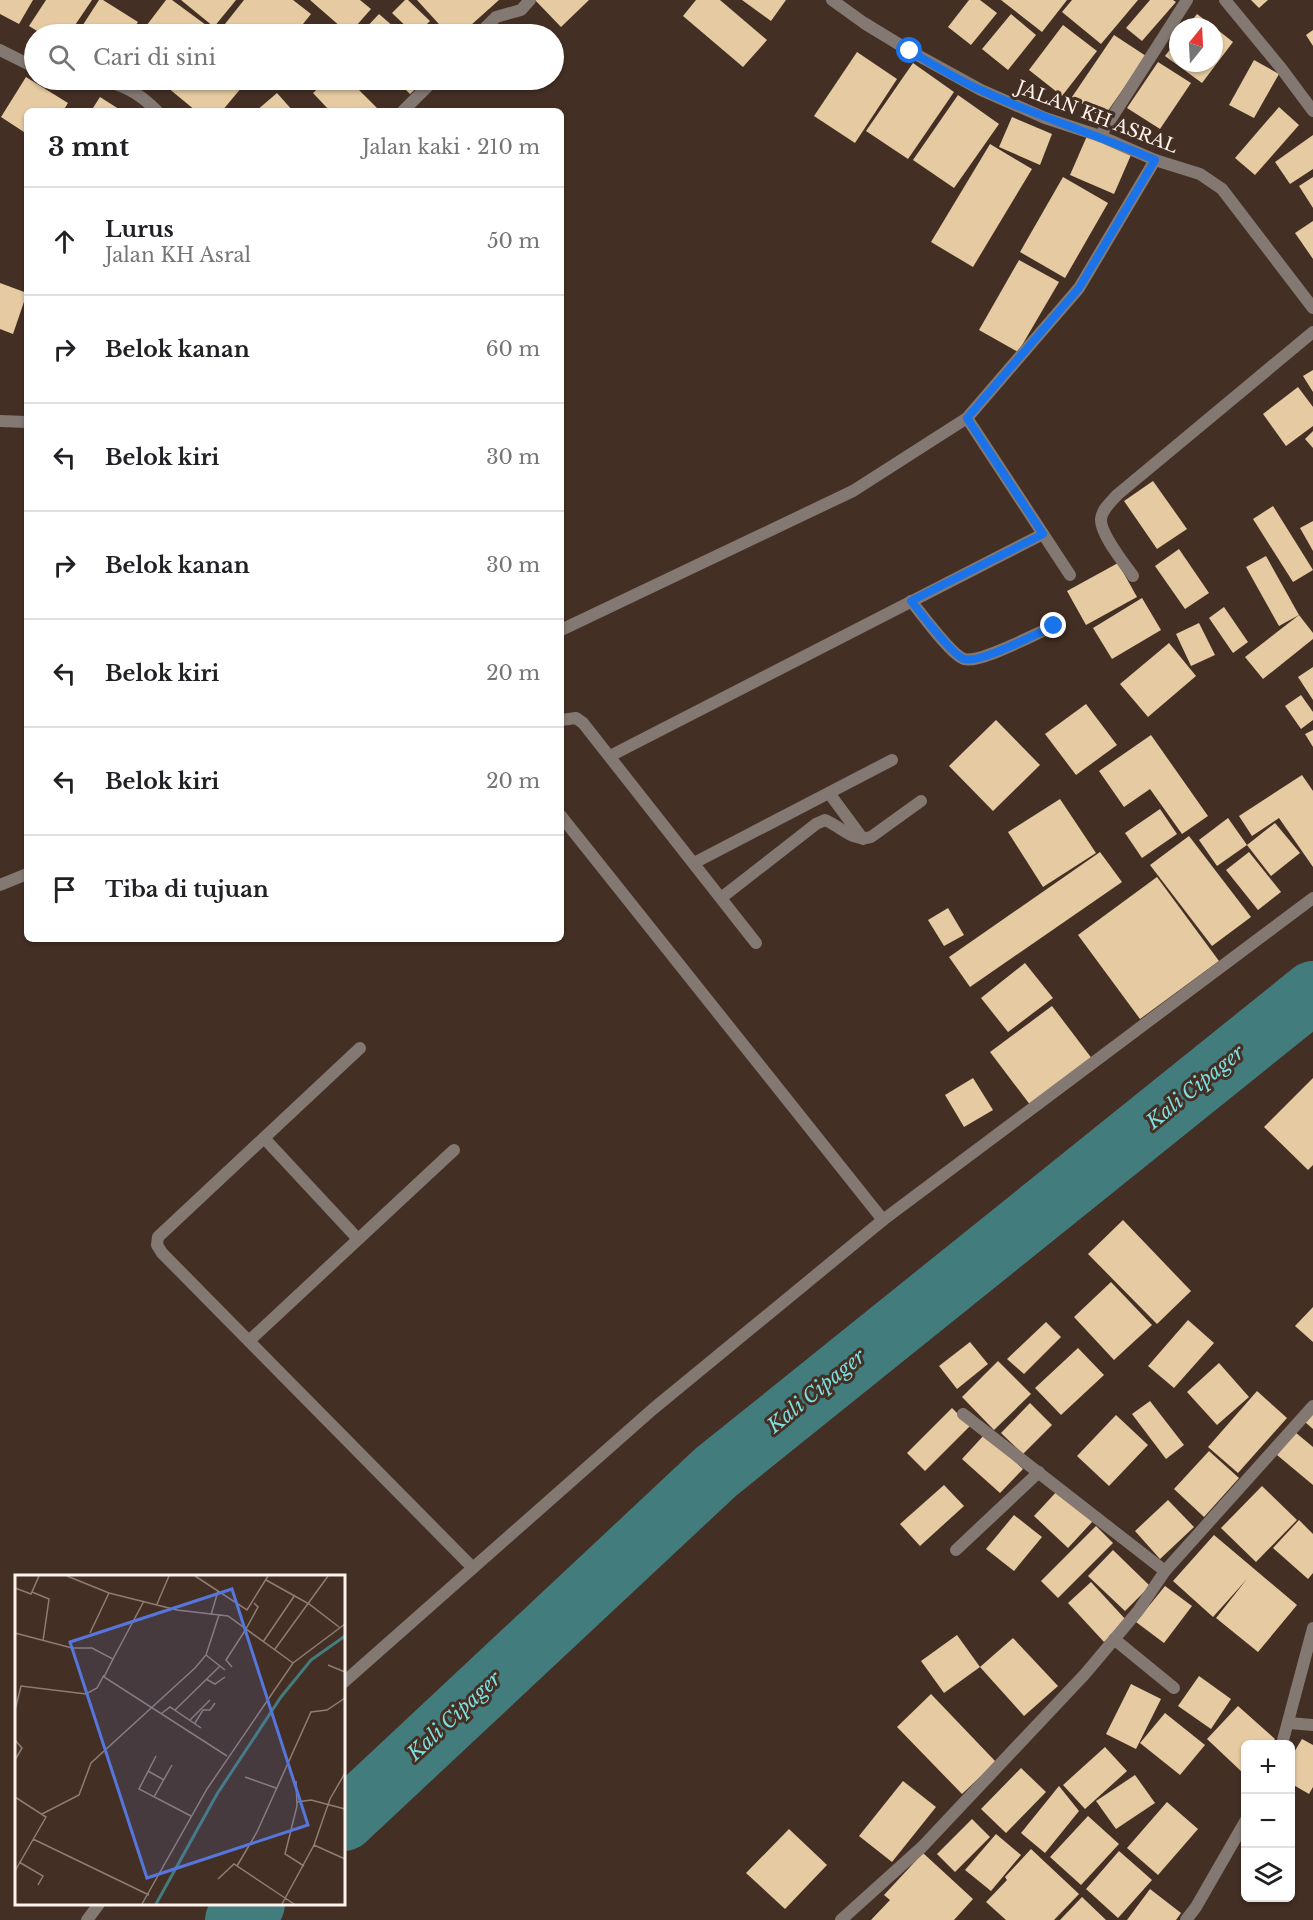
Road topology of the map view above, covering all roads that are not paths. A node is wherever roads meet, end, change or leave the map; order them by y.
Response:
1 (530, 0) edge
2 (832, 0) edge
3 (1187, 0) edge
4 (1225, 0) edge
5 (489, 24) edge
6 (0, 50) edge
7 (24, 62) edge
8 (131, 90) edge
9 (424, 90) edge
10 (154, 108) edge
11 (406, 108) edge
12 (1313, 111) edge
13 (1100, 136) junction
14 (1155, 160) junction
15 (1313, 308) edge
16 (1313, 332) edge
17 (967, 418) junction
18 (0, 421) edge
19 (24, 422) edge
20 (1043, 534) junction
21 (1070, 575) dead end
22 (1133, 576) dead end
23 (911, 601) junction
24 (1054, 626) dead end
25 (564, 629) edge
26 (564, 719) edge
27 (610, 756) junction
28 (892, 760) dead end
29 (829, 793) junction
30 (921, 801) dead end
31 (564, 820) edge
32 (863, 839) junction
33 (694, 863) junction
34 (24, 875) edge
35 (0, 885) edge
36 (721, 898) junction
37 (1313, 898) edge
38 (756, 943) dead end
39 (360, 1048) dead end
40 (264, 1138) junction
41 (454, 1150) dead end
42 (883, 1220) junction
43 (358, 1239) junction
44 (249, 1341) junction
45 (1313, 1406) edge
46 (963, 1414) dead end
47 (1039, 1472) junction
48 (956, 1550) dead end
49 (472, 1568) junction
50 (1165, 1571) junction
51 (1313, 1628) edge
52 (1114, 1639) junction
53 (345, 1681) edge
54 (1174, 1688) dead end
55 (1289, 1723) junction
56 (1313, 1725) edge
57 (1283, 1740) edge
58 (1241, 1827) edge
59 (98, 1905) edge
60 (87, 1920) edge
61 (841, 1920) edge
62 (1186, 1920) edge

1 - 5 street
2 - 13 street, JALAN KH ASRAL
3 - 13 street
4 - 12 street
6 - 7 street
8 - 10 street
9 - 11 street
13 - 14 street, JALAN KH ASRAL
14 - 15 street, JALAN KH ASRAL
14 - 17 street
16 - 22 street
17 - 20 street
17 - 25 street
18 - 19 street
20 - 21 street
20 - 23 street
23 - 24 street
23 - 27 street
26 - 27 street
27 - 33 street
28 - 29 street
29 - 32 street
29 - 33 street
30 - 32 street
31 - 42 street
32 - 36 street
33 - 36 street
34 - 35 street
36 - 38 street
37 - 42 street
39 - 40 street
40 - 43 street
40 - 44 street
41 - 43 street
42 - 49 street
43 - 44 street
44 - 49 street
45 - 50 street
46 - 47 street
47 - 48 street
47 - 50 street
49 - 53 street
50 - 52 street
51 - 55 street
52 - 54 street
52 - 61 street
55 - 56 street
55 - 57 street
58 - 62 street
59 - 60 street

